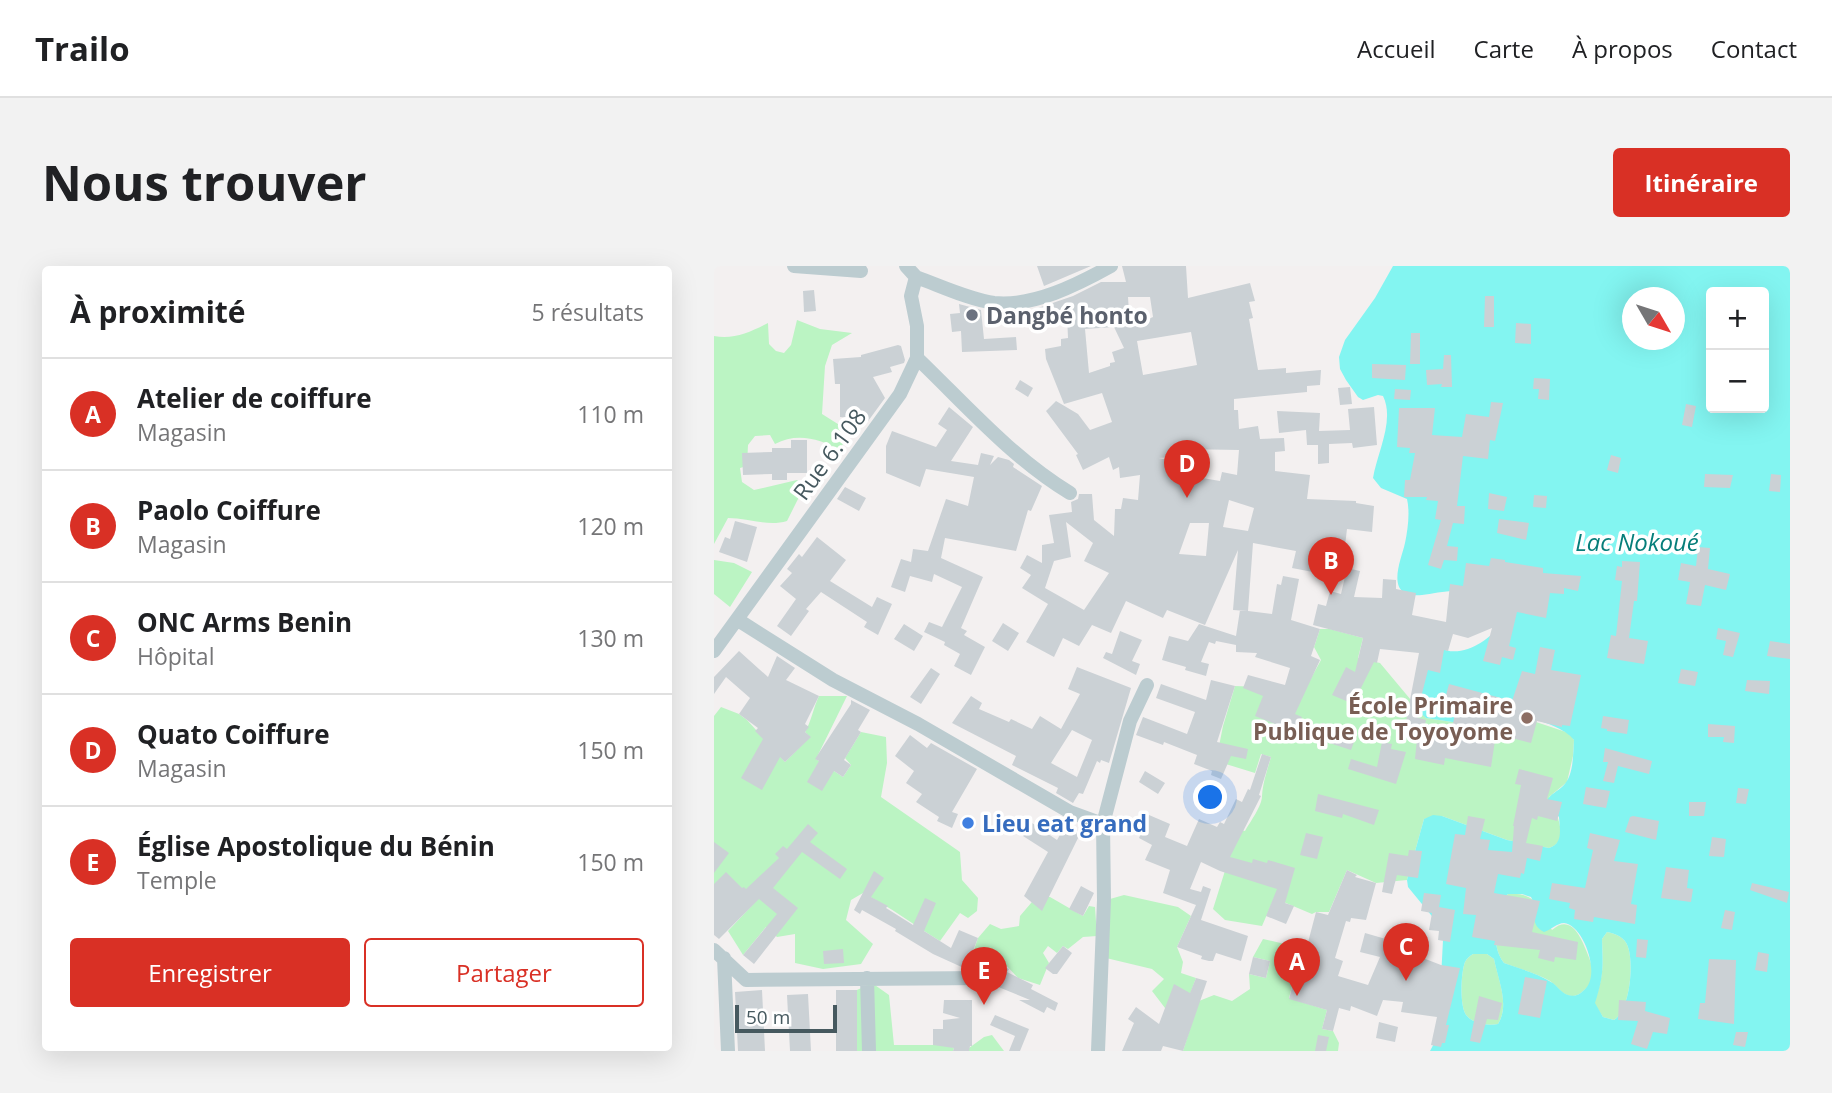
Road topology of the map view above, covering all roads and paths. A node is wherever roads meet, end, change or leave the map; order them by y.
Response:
1 (794, 266) edge
2 (1111, 266) edge
3 (861, 271) dead end
4 (911, 272) edge
5 (917, 358) junction
6 (1070, 493) dead end
7 (737, 620) junction
8 (714, 650) edge
9 (1147, 685) dead end
10 (1103, 824) junction
11 (719, 954) edge
12 (867, 978) junction
13 (983, 978) dead end
14 (728, 1051) edge
15 (869, 1051) edge
16 (1098, 1051) edge

1 - 3 street
2 - 4 street
4 - 5 street, Rue 6.108
5 - 6 street
5 - 7 street, Rue 6.108
7 - 8 street, Rue 6.108
7 - 10 street
9 - 10 street
10 - 16 street
11 - 12 street
11 - 14 street
12 - 13 street
12 - 15 street

